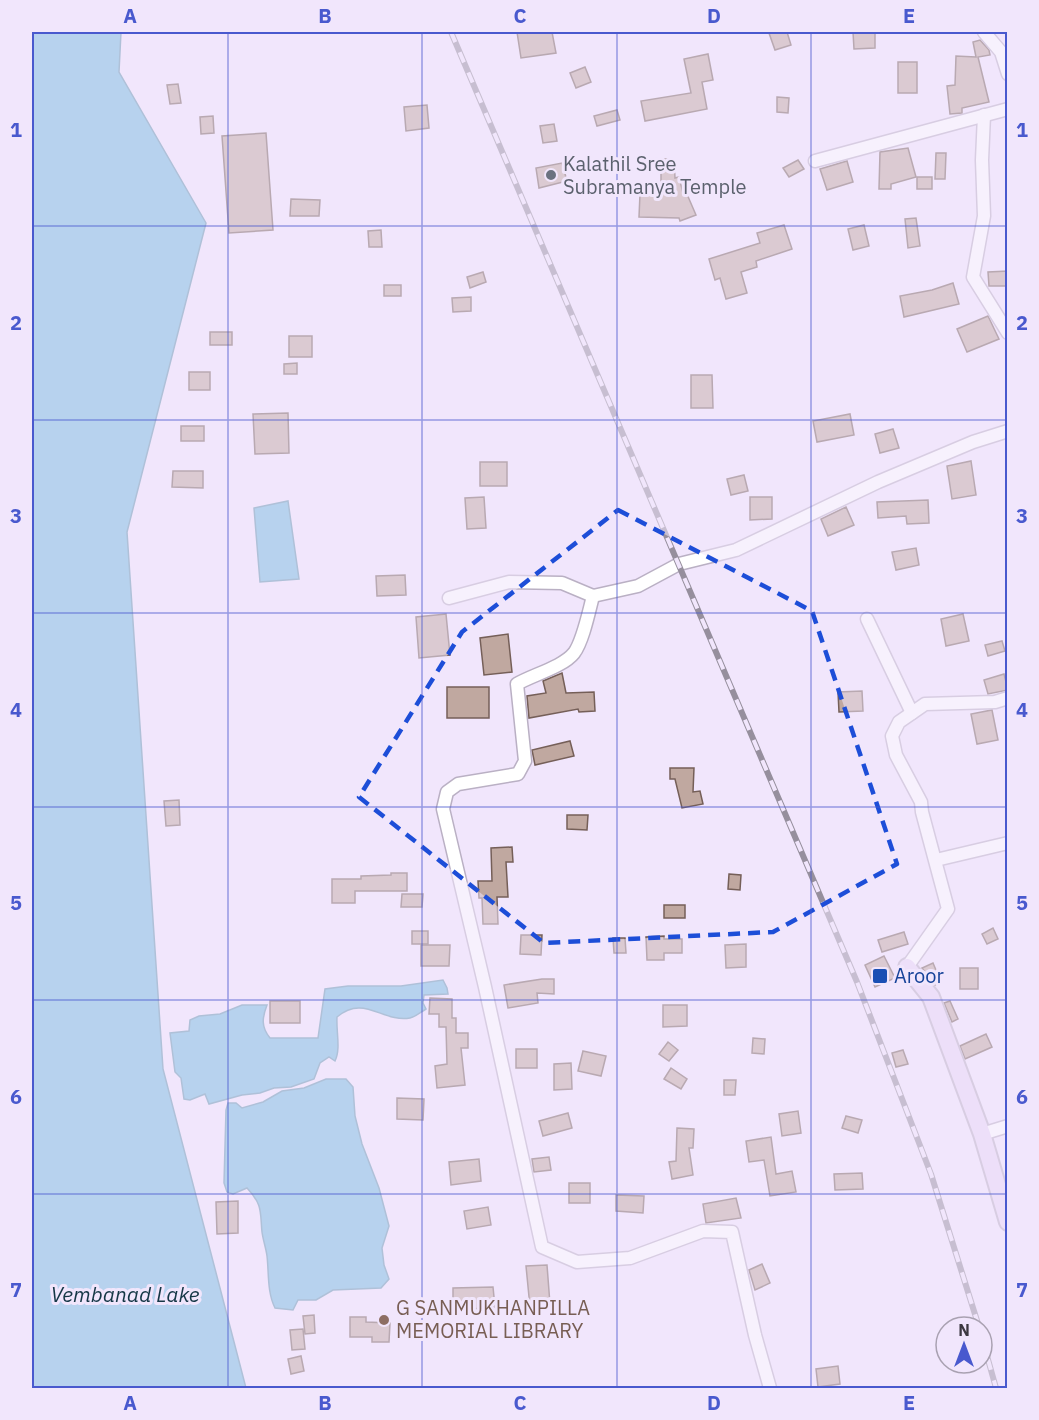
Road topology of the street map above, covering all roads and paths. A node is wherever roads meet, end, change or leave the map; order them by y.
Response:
1 (984, 32) edge
2 (1008, 74) edge
3 (1008, 109) edge
4 (984, 115) junction
5 (815, 161) dead end
6 (1008, 333) edge
7 (1008, 431) edge
8 (593, 596) junction
9 (448, 598) dead end
10 (867, 619) dead end
11 (1008, 698) edge
12 (912, 713) junction
13 (1008, 843) edge
14 (936, 860) junction
15 (907, 967) joint
16 (1008, 1125) edge
17 (982, 1134) junction
18 (1008, 1222) edge
19 (770, 1389) edge

1 - 2 street
3 - 4 street
4 - 5 street
4 - 6 street
7 - 8 street
8 - 9 street
8 - 19 street
10 - 12 street
11 - 12 street
12 - 14 street
13 - 14 street
14 - 15 street
15 - 17 street
16 - 17 street
17 - 18 street

